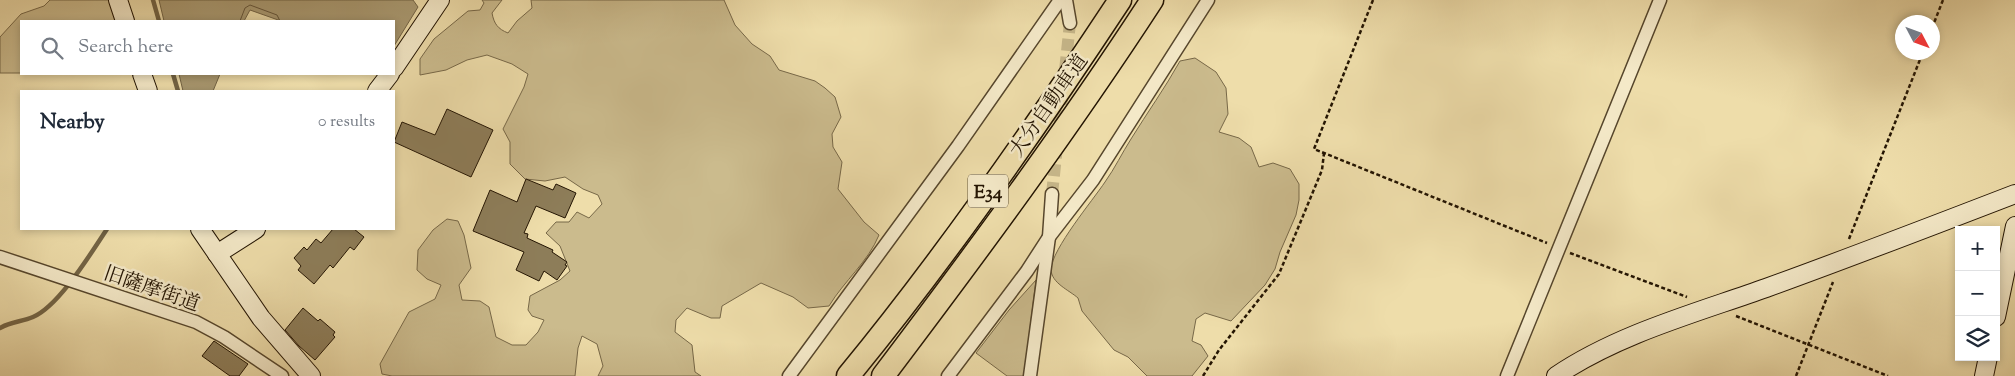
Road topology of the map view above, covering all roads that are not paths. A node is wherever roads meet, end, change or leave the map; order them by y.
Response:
1 (118, 0) edge
2 (440, 0) edge
3 (1060, 0) edge
4 (1066, 0) edge
5 (1120, 0) edge
6 (1152, 0) edge
7 (1208, 0) edge
8 (1660, 0) edge
9 (125, 20) edge
10 (1070, 23) tunnel mouth
11 (395, 67) edge
12 (142, 75) edge
13 (389, 75) edge
14 (148, 90) edge
15 (378, 90) edge
16 (1052, 194) tunnel mouth
17 (2015, 194) edge
18 (2015, 226) edge
19 (201, 230) edge
20 (254, 230) edge
21 (1049, 237) junction
22 (217, 254) junction
23 (0, 257) edge
24 (1996, 316) edge
25 (1987, 361) edge
26 (282, 376) edge
27 (311, 376) edge
28 (789, 376) edge
29 (848, 376) edge
30 (883, 376) edge
31 (948, 376) edge
32 (1030, 376) edge
33 (1507, 376) edge
34 (1556, 376) edge
35 (1984, 376) edge

1 - 9 street
2 - 11 street
3 - 28 street
4 - 10 street
5 - 29 highway, 大分自動車道 / E34
6 - 30 highway, 大分自動車道 / E34
7 - 21 street
8 - 33 street
12 - 14 street
13 - 15 street
16 - 21 street
17 - 34 street
18 - 24 street
19 - 22 street
20 - 22 street
21 - 31 street
21 - 32 street
22 - 27 street
23 - 26 street, 旧薩摩街道
25 - 35 street

